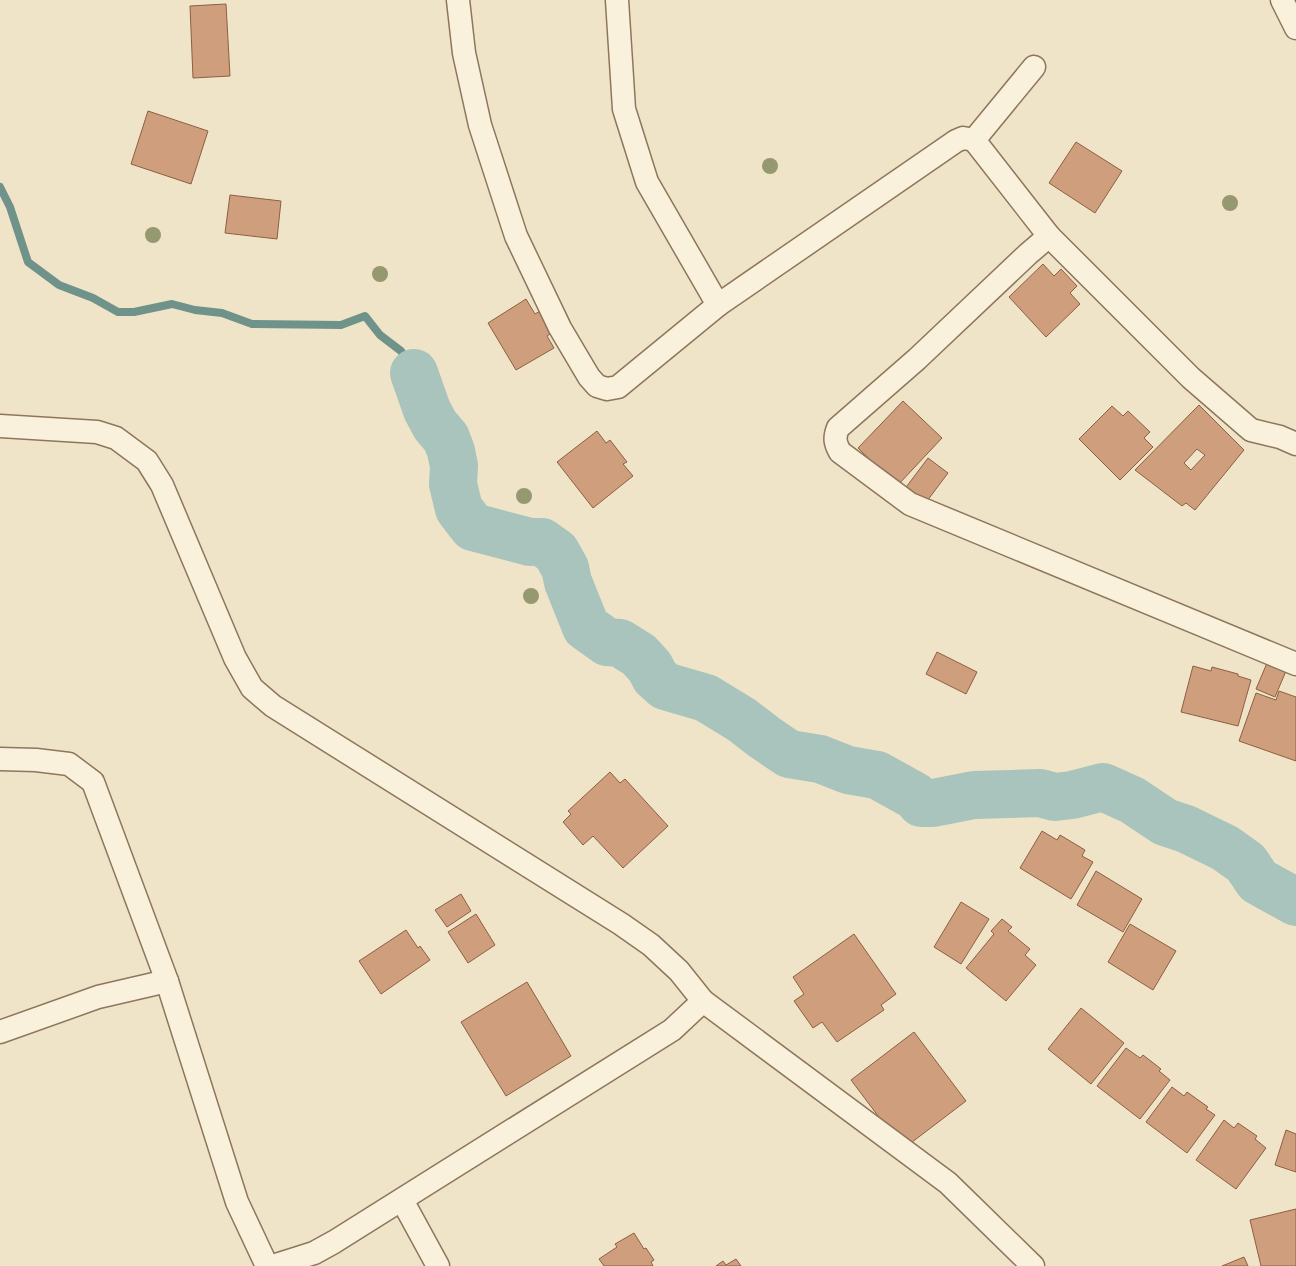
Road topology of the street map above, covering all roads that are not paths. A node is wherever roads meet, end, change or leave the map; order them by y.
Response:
1 (458, 0) edge
2 (618, 0) edge
3 (1034, 67) dead end
4 (974, 140) junction
5 (1049, 236) junction
6 (718, 305) junction
7 (0, 426) edge
8 (1296, 444) edge
9 (1296, 664) edge
10 (0, 759) edge
11 (167, 981) junction
12 (703, 1001) junction
13 (0, 1032) edge
14 (402, 1200) junction
15 (267, 1266) edge
16 (273, 1266) edge
17 (438, 1266) edge
18 (1033, 1266) edge

1 - 6 street
2 - 6 street
3 - 4 street
4 - 5 street
4 - 6 street
5 - 8 street
5 - 9 street
7 - 12 street
10 - 11 street
11 - 13 street
11 - 15 street
12 - 14 street
12 - 18 street
14 - 16 street
14 - 17 street

